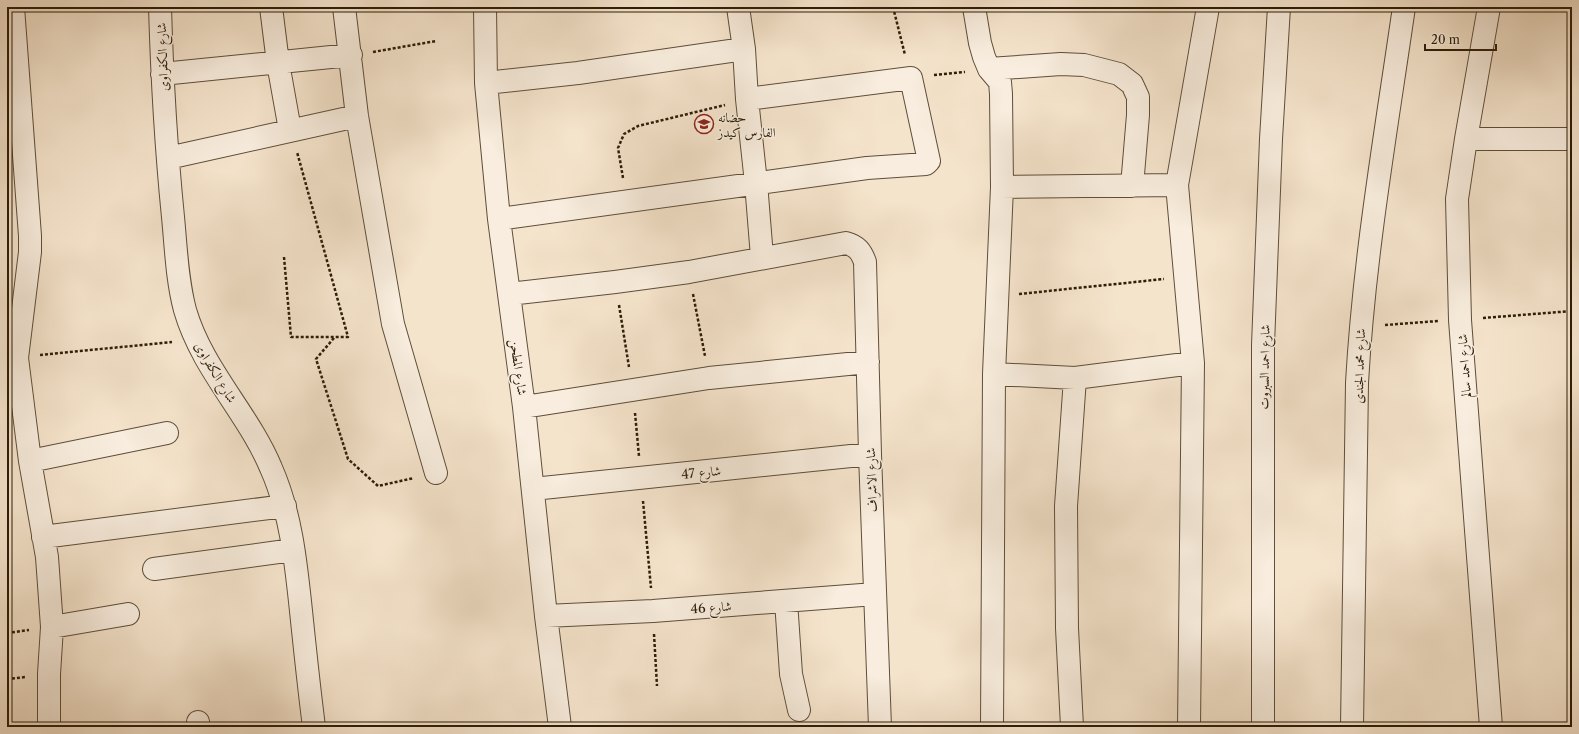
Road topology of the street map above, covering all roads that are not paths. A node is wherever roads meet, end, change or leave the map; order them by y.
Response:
1 (13, 7) edge
2 (160, 7) edge
3 (271, 7) edge
4 (344, 7) edge
5 (485, 7) edge
6 (738, 7) edge
7 (974, 7) edge
8 (1208, 7) edge
9 (1279, 7) edge
10 (1404, 7) edge
11 (1489, 7) edge
12 (744, 49) junction
13 (351, 55) junction
14 (278, 63) junction
15 (989, 69) junction
16 (162, 74) junction
17 (486, 84) junction
18 (747, 99) junction
19 (357, 116) junction
20 (290, 130) junction
21 (1466, 139) junction
22 (1572, 139) edge
23 (168, 158) junction
24 (756, 183) junction
25 (1177, 185) junction
26 (1132, 186) junction
27 (1002, 187) junction
28 (499, 219) junction
29 (762, 257) junction
30 (508, 294) junction
31 (12, 358) edge
32 (868, 362) junction
33 (1193, 363) junction
34 (994, 374) junction
35 (1075, 378) junction
36 (524, 407) junction
37 (167, 433) dead end
38 (870, 454) junction
39 (30, 461) junction
40 (436, 473) road end
41 (533, 489) junction
42 (285, 506) junction
43 (43, 537) junction
44 (293, 550) junction
45 (154, 569) dead end
46 (875, 594) junction
47 (786, 601) junction
48 (128, 614) dead end
49 (546, 616) junction
50 (52, 627) junction
51 (798, 710) dead end
52 (49, 727) edge
53 (314, 727) edge
54 (560, 727) edge
55 (880, 727) edge
56 (992, 727) edge
57 (1072, 727) edge
58 (1189, 727) edge
59 (1263, 727) edge
60 (1352, 727) edge
61 (1491, 727) edge

1 - 31 street
2 - 16 street, شارع الكفراوى
3 - 14 street
4 - 13 street
5 - 17 street, شارع المطحن
6 - 12 street
7 - 15 street
8 - 25 street
9 - 59 street, شارع احمد السبروت
10 - 60 street, شارع محمد الجندى
11 - 21 street, شارع احمد سالم
12 - 17 street
12 - 18 street
13 - 14 street
13 - 19 street
14 - 16 street
14 - 20 street
15 - 26 street
15 - 27 street
16 - 23 street, شارع الكفراوى
17 - 28 street, شارع المطحن
18 - 24 street
18 - 24 street
19 - 20 street
19 - 40 street
20 - 23 street
21 - 22 street
21 - 61 street, شارع احمد سالم
23 - 42 street, شارع الكفراوى
24 - 28 street
24 - 29 street
25 - 26 street
25 - 33 street
26 - 27 street
27 - 34 street
28 - 30 street, شارع المطحن
29 - 30 street
29 - 32 street, شارع الاشراف
30 - 36 street, شارع المطحن
31 - 39 street
32 - 36 street
32 - 38 street, شارع الاشراف
33 - 35 street
33 - 58 street
34 - 35 street
34 - 56 street
35 - 57 street
36 - 41 street, شارع المطحن
37 - 39 street
38 - 41 street, شارع 47
38 - 46 street, شارع الاشراف
39 - 43 street
41 - 49 street, شارع المطحن
42 - 43 street
42 - 44 street, شارع الكفراوى
43 - 50 street
44 - 45 street
44 - 53 street, شارع الكفراوى
46 - 47 street, شارع 46
46 - 55 street, شارع الاشراف
47 - 49 street, شارع 46
47 - 51 street
48 - 50 street
49 - 54 street, شارع المطحن
50 - 52 street

